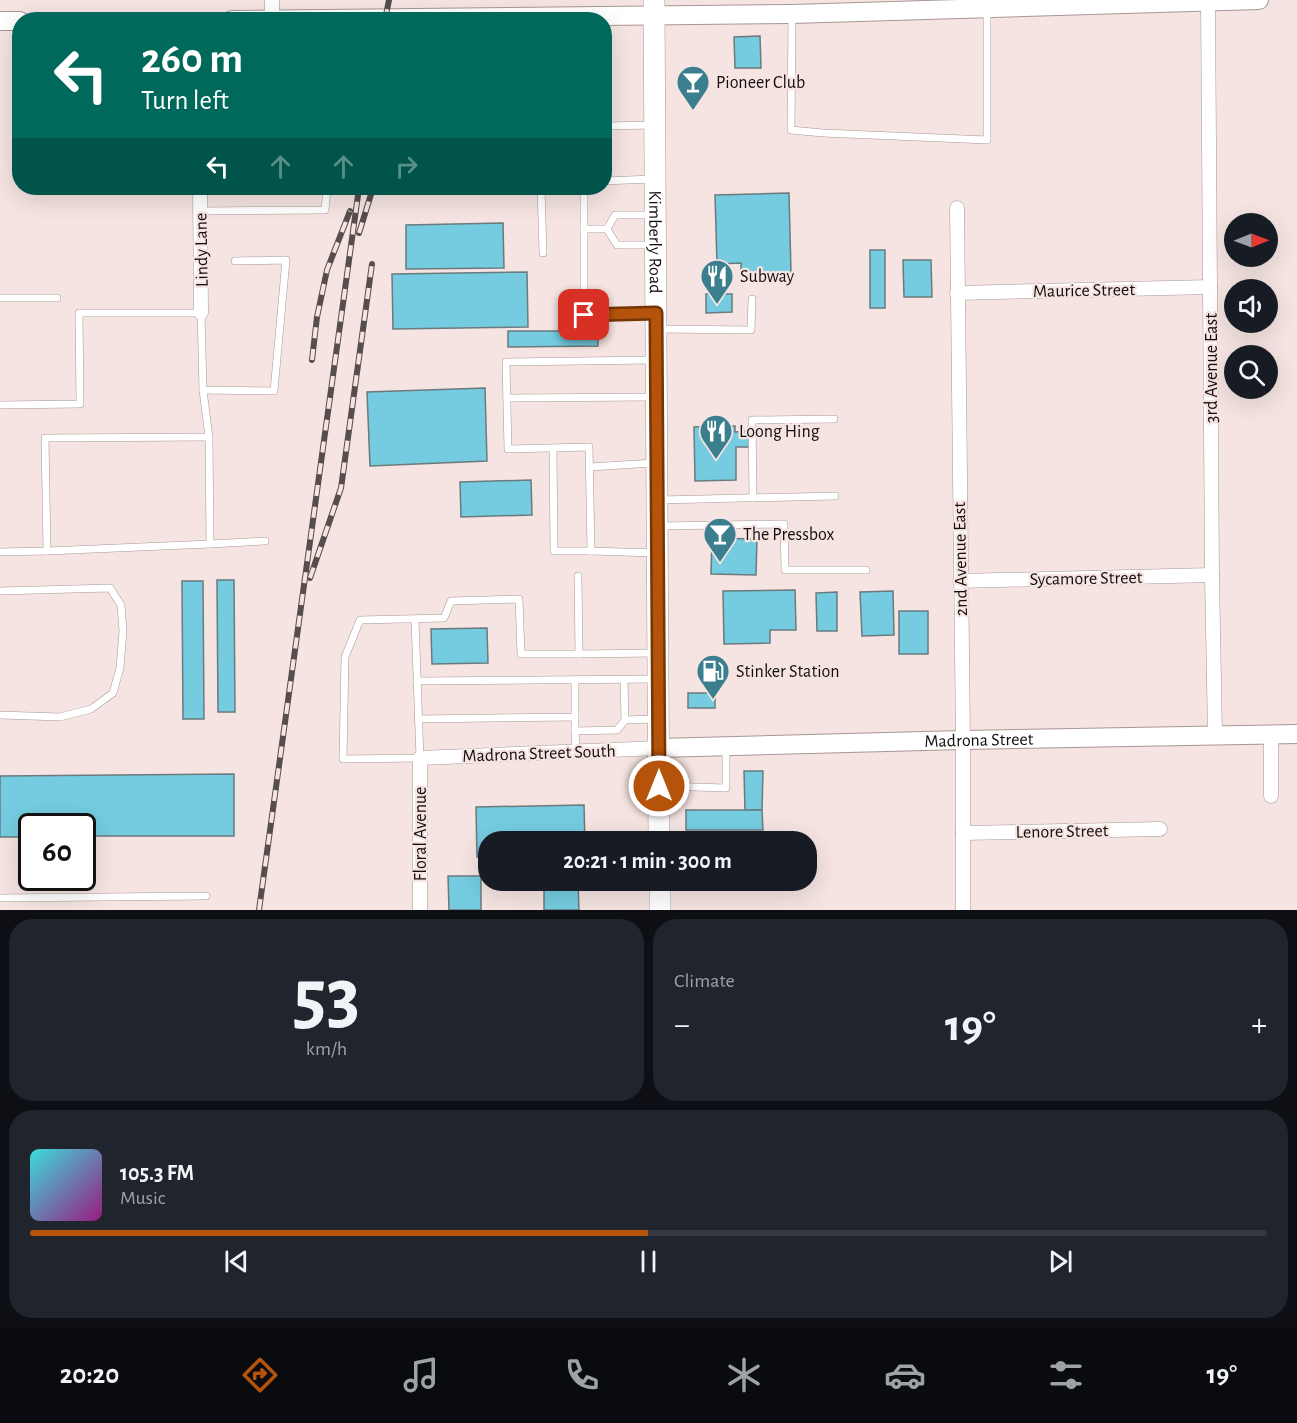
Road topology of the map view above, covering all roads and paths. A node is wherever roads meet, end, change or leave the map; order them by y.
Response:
1 (1259, 0) edge
2 (1208, 1) edge
3 (954, 5) edge
4 (654, 7) edge
5 (987, 8) junction
6 (583, 12) edge
7 (792, 14) junction
8 (654, 125) junction
9 (612, 126) edge
10 (655, 179) junction
11 (612, 181) edge
12 (200, 195) edge
13 (326, 195) edge
14 (541, 195) edge
15 (584, 195) edge
16 (957, 208) dead end
17 (200, 211) junction
18 (655, 215) junction
19 (584, 229) junction
20 (607, 229) junction
21 (655, 244) junction
22 (543, 253) dead end
23 (235, 261) dead end
24 (1210, 287) junction
25 (957, 293) junction
26 (0, 298) edge
27 (57, 298) dead end
28 (752, 299) dead end
29 (201, 313) junction
30 (656, 321) junction
31 (656, 360) junction
32 (203, 390) junction
33 (656, 397) junction
34 (507, 398) junction
35 (0, 405) edge
36 (834, 419) dead end
37 (209, 437) junction
38 (553, 447) junction
39 (657, 463) junction
40 (590, 467) junction
41 (835, 496) dead end
42 (753, 498) junction
43 (657, 500) junction
44 (657, 526) junction
45 (265, 541) dead end
46 (210, 543) junction
47 (47, 551) junction
48 (591, 551) junction
49 (0, 552) edge
50 (657, 553) junction
51 (866, 570) dead end
52 (1212, 575) junction
53 (578, 576) dead end
54 (960, 580) junction
55 (0, 591) edge
56 (415, 619) junction
57 (658, 653) junction
58 (579, 654) junction
59 (658, 679) junction
60 (575, 680) junction
61 (624, 680) junction
62 (417, 681) junction
63 (0, 715) edge
64 (575, 717) junction
65 (418, 719) junction
66 (659, 719) junction
67 (625, 720) junction
68 (576, 731) junction
69 (1297, 734) edge
70 (1215, 735) junction
71 (1270, 735) junction
72 (963, 740) junction
73 (726, 747) junction
74 (659, 748) junction
75 (576, 752) junction
76 (420, 758) junction
77 (659, 786) junction
78 (1271, 796) dead end
79 (1160, 829) dead end
80 (659, 831) edge
81 (963, 833) junction
82 (660, 891) edge
83 (206, 896) dead end
84 (0, 898) edge
85 (420, 910) edge
86 (660, 910) edge
87 (963, 910) edge

1 - 2 street
2 - 5 street
2 - 24 street, 3rd Avenue East
3 - 5 street
3 - 7 street
4 - 6 street
4 - 7 street
4 - 8 main road, Kimberly Road
5 - 7 lane
8 - 9 lane
8 - 10 main road, Kimberly Road
10 - 11 lane
10 - 18 main road, Kimberly Road
12 - 17 street, Lindy Lane
13 - 17 lane
14 - 22 lane
15 - 19 lane
16 - 25 street, 2nd Avenue East
17 - 29 street, Lindy Lane
18 - 20 lane
18 - 21 main road, Kimberly Road
19 - 20 lane
19 - 30 lane
20 - 21 lane
21 - 30 main road, Kimberly Road
23 - 32 lane
24 - 25 street, Maurice Street
24 - 52 street, 3rd Avenue East
25 - 54 street, 2nd Avenue East
26 - 27 lane
28 - 30 lane
29 - 32 lane
29 - 35 lane
30 - 31 main road, Kimberly Road
31 - 33 main road, Kimberly Road
31 - 34 lane
32 - 37 lane
33 - 34 lane
33 - 39 main road, Kimberly Road
34 - 38 lane
36 - 42 lane
37 - 46 lane
37 - 47 lane
38 - 40 lane
38 - 48 lane
39 - 40 lane
39 - 43 main road, Kimberly Road
40 - 48 lane
41 - 42 lane
42 - 43 lane
43 - 44 main road, Kimberly Road
44 - 50 main road, Kimberly Road
44 - 51 lane
45 - 46 lane
46 - 47 lane
47 - 49 lane
48 - 50 lane
50 - 57 main road, Kimberly Road
52 - 54 street, Sycamore Street
52 - 70 street, 3rd Avenue East
53 - 58 lane
54 - 72 street, 2nd Avenue East
55 - 63 lane
56 - 58 lane
56 - 62 lane
56 - 76 lane
57 - 58 lane
57 - 59 main road, Kimberly Road
59 - 61 lane
59 - 66 main road, Kimberly Road
60 - 61 lane
60 - 62 lane
60 - 64 lane
61 - 67 lane
62 - 65 lane
64 - 65 lane
64 - 68 lane
65 - 76 lane
66 - 67 lane
66 - 74 main road, Kimberly Road
67 - 68 lane
68 - 75 lane
69 - 71 street, Madrona Street
70 - 71 street, Madrona Street
70 - 72 street, Madrona Street
71 - 78 street
72 - 73 street, Madrona Street
72 - 81 street, 2nd Avenue East
73 - 74 street, Madrona Street
73 - 77 lane
74 - 75 street, Madrona Street South
74 - 77 main road, Kimberly Road
75 - 76 street, Madrona Street South
76 - 85 street, Floral Avenue
77 - 80 main road, Kimberly Road
79 - 81 street, Lenore Street
81 - 87 street, 2nd Avenue East
82 - 86 main road
83 - 84 lane

